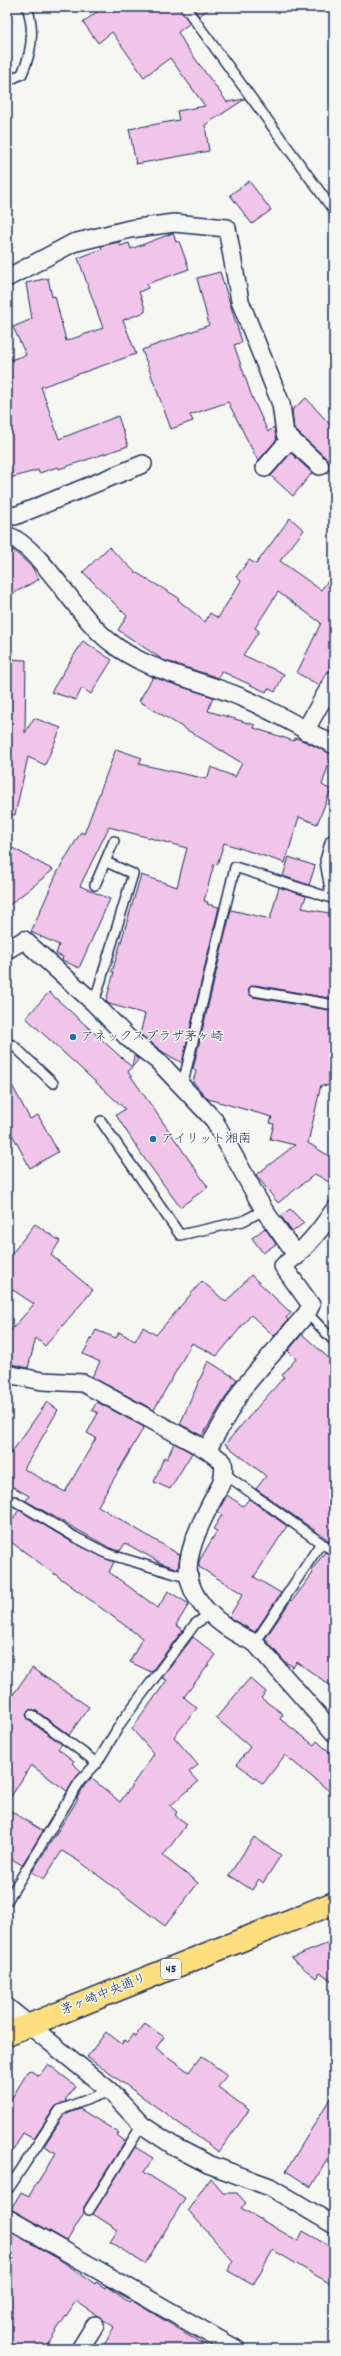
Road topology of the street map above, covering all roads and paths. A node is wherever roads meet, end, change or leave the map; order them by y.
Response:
1 (28, 7) edge
2 (185, 7) edge
3 (7, 81) edge
4 (334, 211) edge
5 (7, 278) edge
6 (290, 439) junction
7 (142, 464) dead end
8 (320, 466) dead end
9 (265, 468) dead end
10 (7, 514) edge
11 (7, 535) edge
12 (334, 679) edge
13 (305, 731) junction
14 (334, 745) edge
15 (114, 841) dead end
16 (334, 843) edge
17 (106, 862) junction
18 (95, 885) dead end
19 (334, 889) edge
20 (334, 899) edge
21 (7, 950) edge
22 (254, 991) dead end
23 (94, 1003) junction
24 (334, 1005) edge
25 (7, 1046) edge
26 (53, 1083) dead end
27 (182, 1087) junction
28 (101, 1121) dead end
29 (264, 1210) junction
30 (334, 1210) edge
31 (297, 1256) junction
32 (307, 1313) junction
33 (334, 1340) edge
34 (7, 1374) edge
35 (207, 1450) junction
36 (225, 1474) junction
37 (15, 1501) dead end
38 (321, 1543) junction
39 (334, 1551) edge
40 (189, 1578) junction
41 (210, 1614) junction
42 (255, 1643) junction
43 (32, 1715) dead end
44 (334, 1733) edge
45 (97, 1763) junction
46 (8, 1896) edge
47 (334, 1903) edge
48 (7, 2007) edge
49 (29, 2025) junction
50 (7, 2034) edge
51 (110, 2091) junction
52 (142, 2124) junction
53 (9, 2188) dead end
54 (88, 2210) dead end
55 (7, 2218) edge
56 (334, 2225) edge
57 (95, 2325) dead end
58 (230, 2348) edge
59 (80, 2349) edge

1 - 3 lane
2 - 4 lane
5 - 6 street
6 - 8 street
6 - 9 street
7 - 10 street
11 - 13 street
12 - 13 street
13 - 14 street
15 - 17 lane
16 - 19 street
17 - 18 lane
17 - 23 lane
20 - 27 lane
21 - 23 street
22 - 24 lane
23 - 27 street
25 - 26 lane
27 - 29 street
28 - 29 lane
29 - 31 street
30 - 31 street
31 - 32 street
32 - 33 lane
32 - 35 street
34 - 35 street
35 - 36 street
36 - 38 lane
36 - 40 street
37 - 40 lane
38 - 39 lane
38 - 42 lane
40 - 41 street
41 - 42 street
41 - 45 lane
42 - 44 street
43 - 45 lane
45 - 46 lane
47 - 49 main road, 茅ヶ崎中央通り / 45
48 - 49 street
49 - 50 main road, 茅ヶ崎中央通り / 45
49 - 51 street
51 - 52 street
51 - 53 lane
52 - 54 lane
52 - 56 street
55 - 58 street
57 - 59 street

